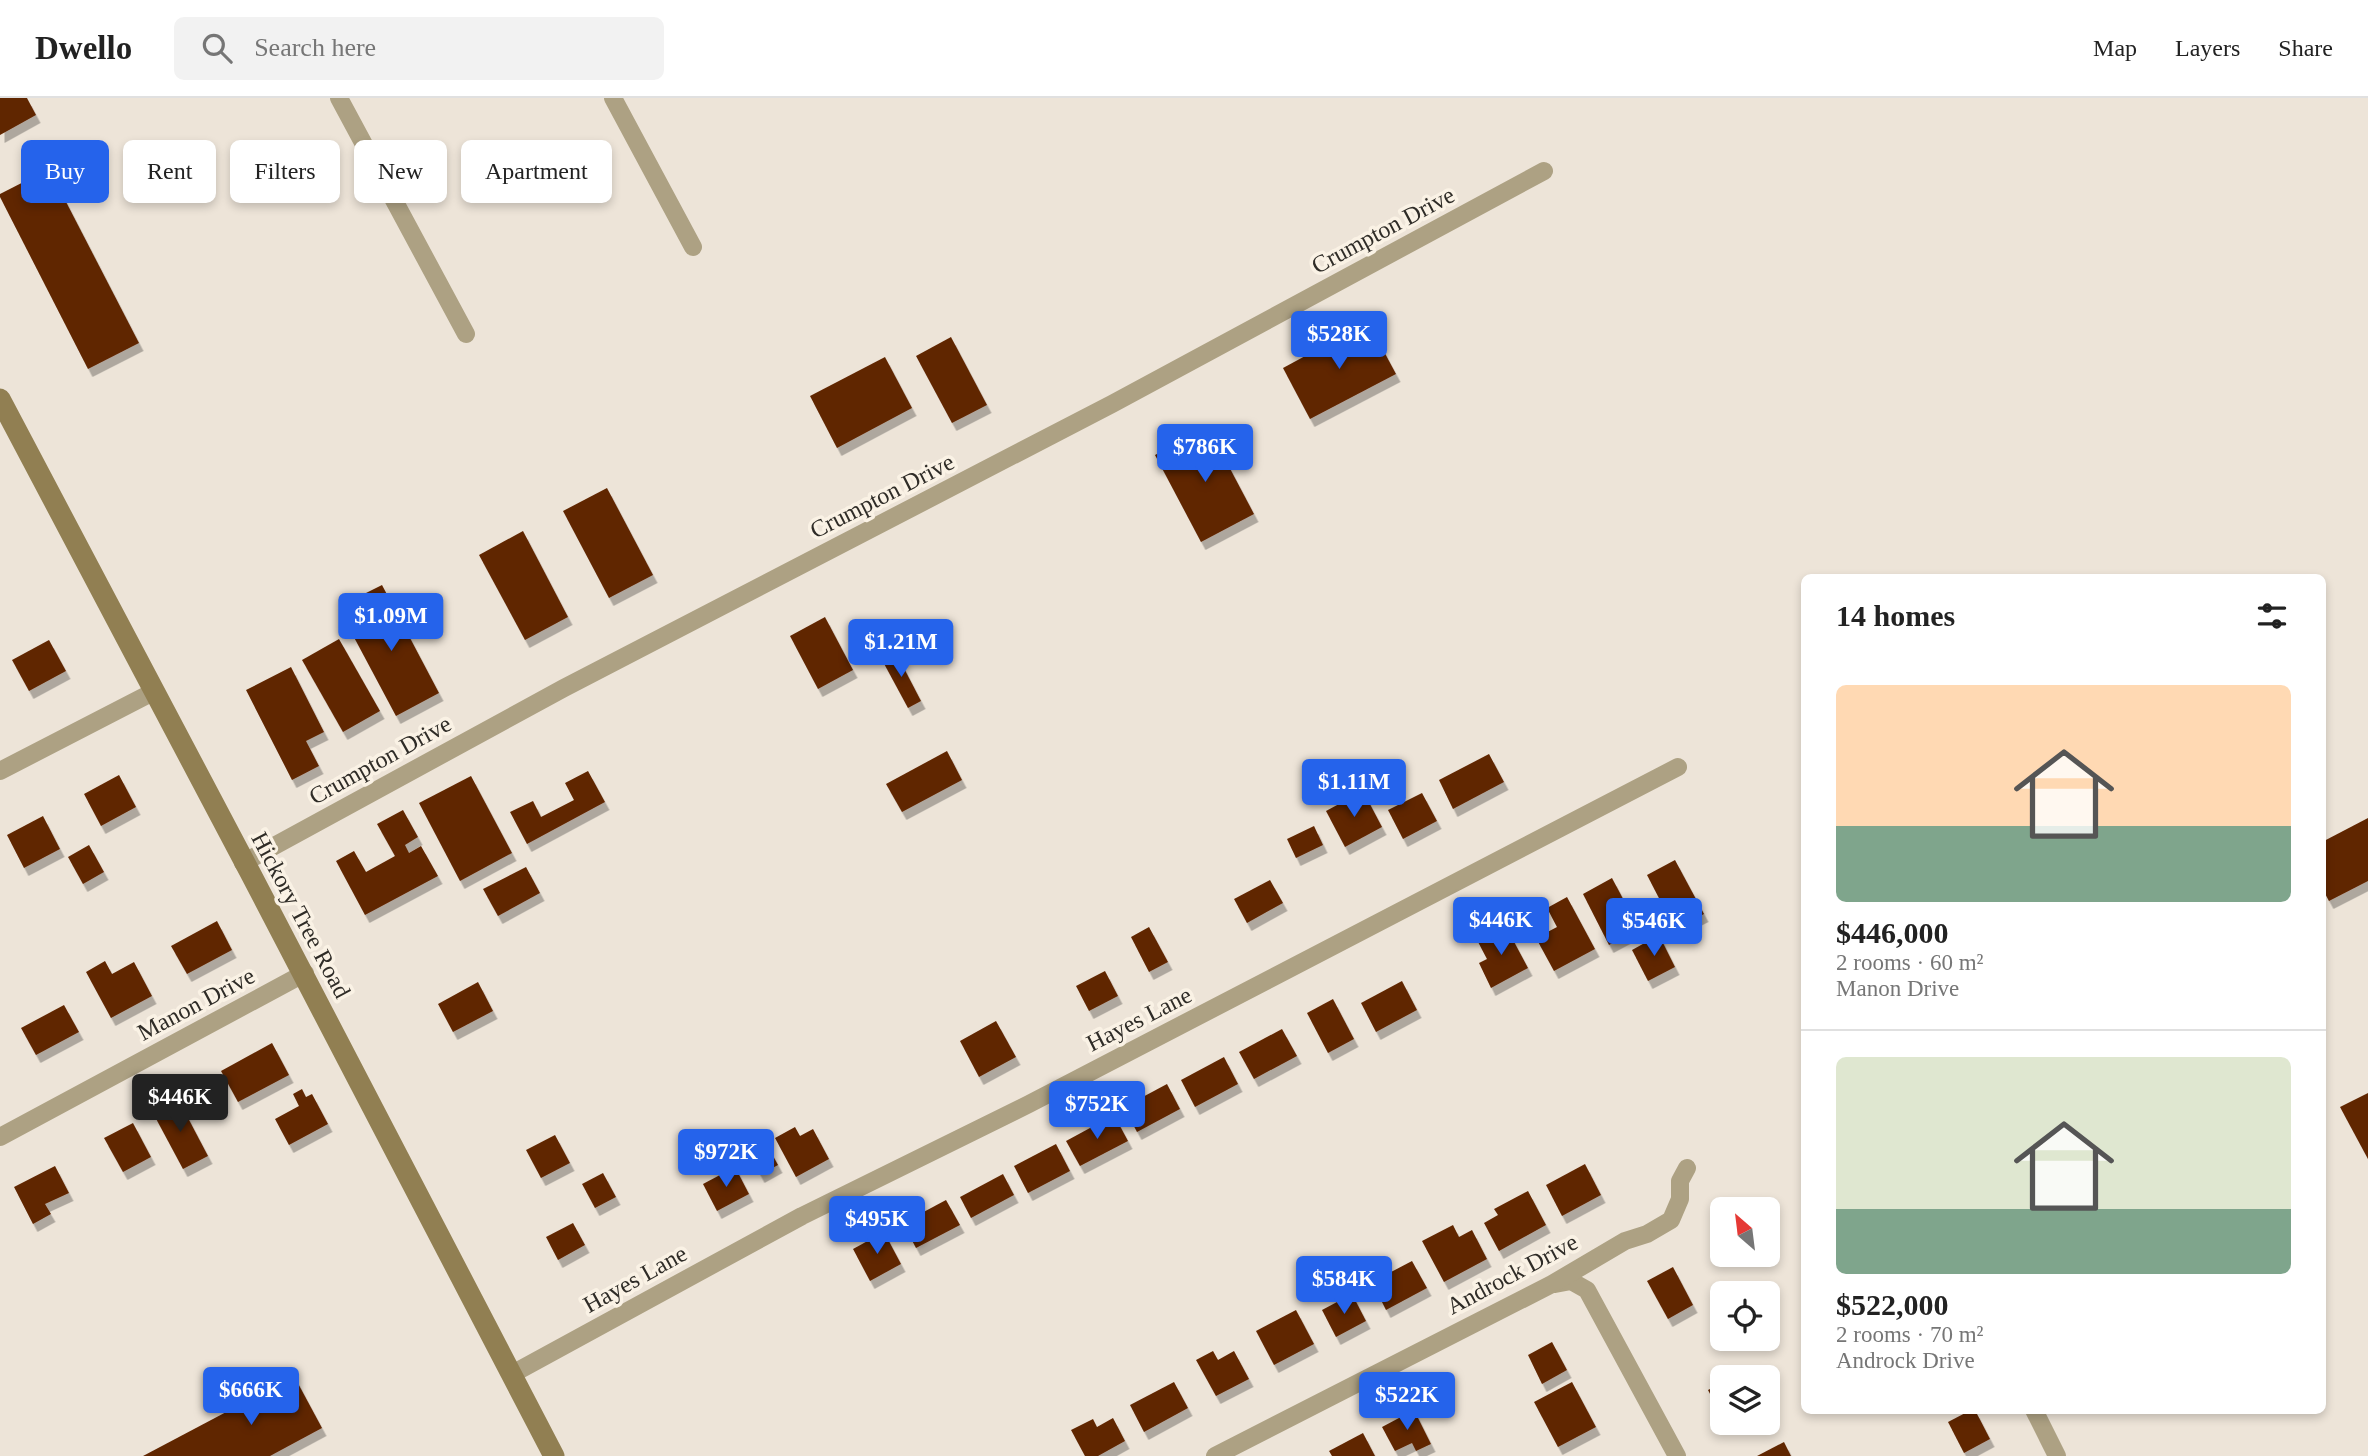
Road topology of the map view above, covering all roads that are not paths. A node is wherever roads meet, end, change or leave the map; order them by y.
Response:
1 (340, 98) edge
2 (613, 98) edge
3 (1544, 171) dead end
4 (693, 247) dead end
5 (466, 334) dead end
6 (3, 410) edge
7 (153, 692) junction
8 (1678, 767) dead end
9 (0, 771) edge
10 (243, 863) junction
11 (305, 974) junction
12 (0, 1137) edge
13 (1687, 1168) dead end
14 (1552, 1284) junction
15 (512, 1374) junction
16 (2036, 1414) edge
17 (554, 1456) edge
18 (1215, 1456) edge
19 (1676, 1456) edge
20 (2057, 1456) edge

1 - 5 street
2 - 4 street
3 - 10 street, Crumpton Drive
6 - 7 street, Hickory Tree Road
7 - 9 street
7 - 10 street, Hickory Tree Road
8 - 15 street, Hayes Lane
10 - 11 street, Hickory Tree Road
11 - 12 street, Manon Drive
11 - 15 street, Hickory Tree Road
13 - 14 street, Androck Drive
14 - 18 street, Androck Drive
14 - 19 street
15 - 17 street, Hickory Tree Road
16 - 20 street

